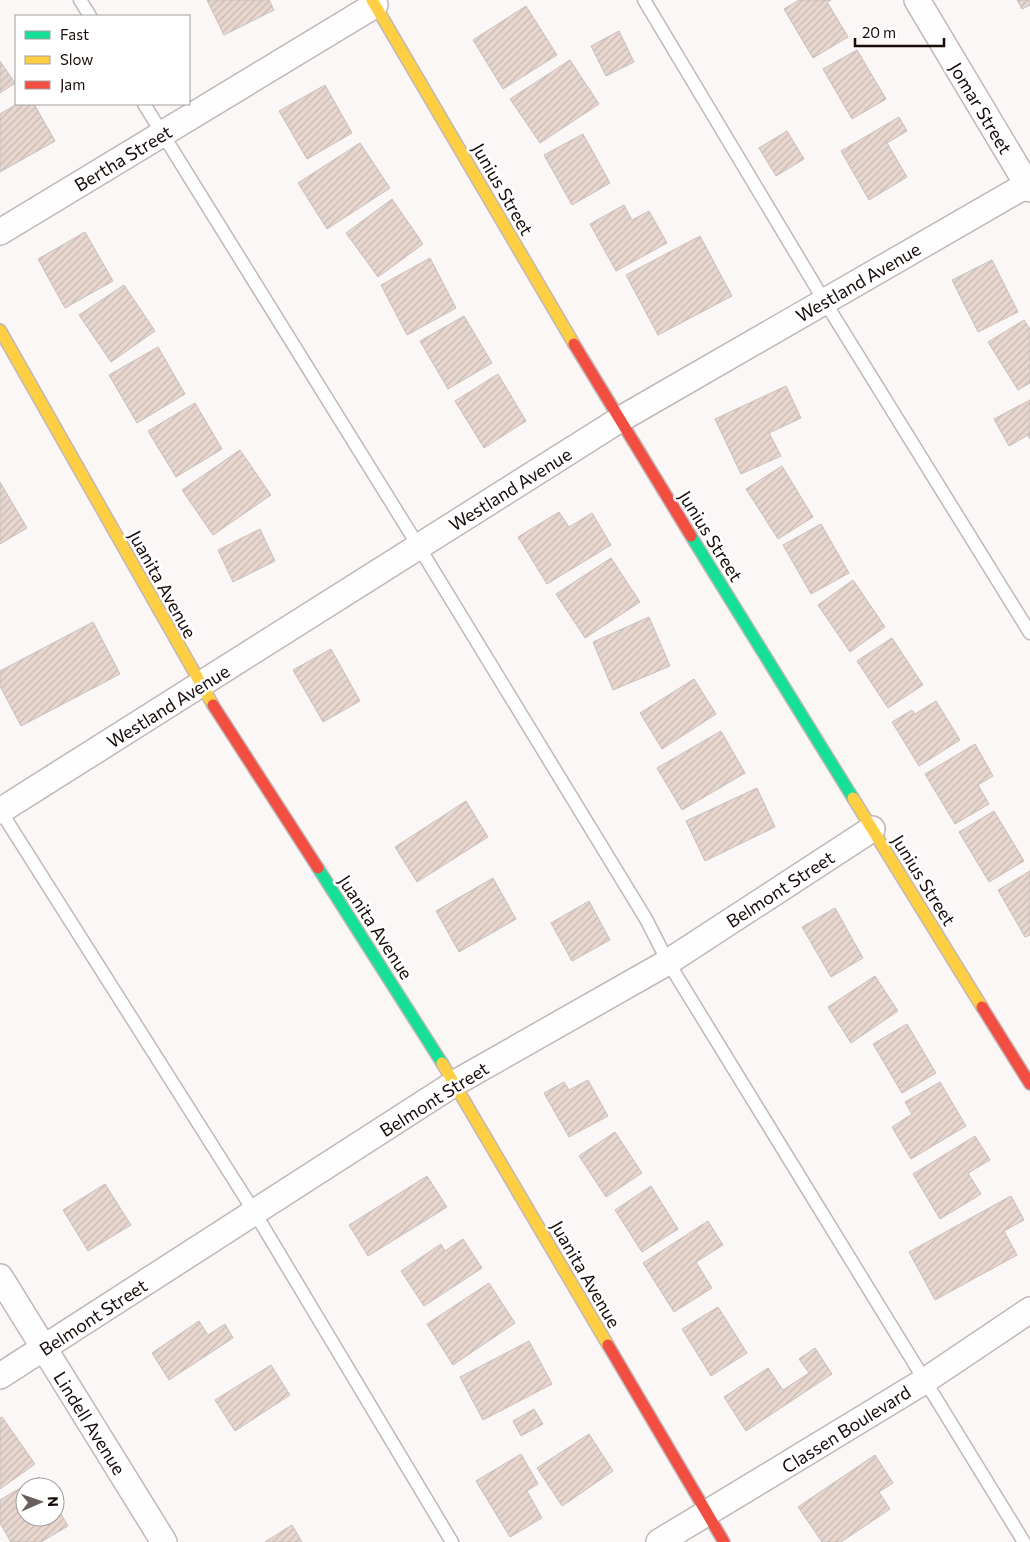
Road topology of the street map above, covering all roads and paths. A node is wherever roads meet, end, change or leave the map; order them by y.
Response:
1 (80, 0) edge
2 (644, 0) edge
3 (917, 0) edge
4 (373, 2) edge
5 (89, 15) edge
6 (145, 105) edge
7 (163, 134) junction
8 (1029, 186) edge
9 (0, 232) edge
10 (825, 302) junction
11 (0, 330) edge
12 (619, 420) junction
13 (419, 547) junction
14 (1030, 633) edge
15 (201, 686) junction
16 (0, 811) edge
17 (872, 829) junction
18 (668, 962) junction
19 (455, 1083) junction
20 (1030, 1084) edge
21 (254, 1213) junction
22 (0, 1277) edge
23 (1030, 1310) edge
24 (43, 1349) junction
25 (0, 1376) edge
26 (926, 1380) junction
27 (707, 1515) junction
28 (164, 1542) edge
29 (452, 1542) edge
30 (659, 1542) edge
31 (724, 1542) edge
32 (1024, 1542) edge

1 - 5 lane
2 - 10 lane
3 - 8 street, Jomar Street
4 - 7 street, Bertha Street
4 - 12 street, Junius Street
6 - 7 lane
7 - 9 street, Bertha Street
7 - 13 lane
8 - 10 street, Westland Avenue
10 - 12 street, Westland Avenue
10 - 14 lane
11 - 15 street, Juanita Avenue
12 - 13 street, Westland Avenue
12 - 17 street, Junius Street
13 - 15 street, Westland Avenue
13 - 18 lane
15 - 16 street, Westland Avenue
15 - 19 street, Juanita Avenue
16 - 21 lane
17 - 18 street, Belmont Street
17 - 20 street, Junius Street
18 - 19 street, Belmont Street
18 - 26 lane
19 - 21 street, Belmont Street
19 - 27 street, Juanita Avenue
21 - 24 street, Belmont Street
21 - 29 lane
22 - 24 street, Lindell Avenue
23 - 26 street, Classen Boulevard
24 - 25 street, Belmont Street
24 - 28 street, Lindell Avenue
26 - 27 street, Classen Boulevard
26 - 32 lane
27 - 30 street, Classen Boulevard
27 - 31 street, Juanita Avenue

